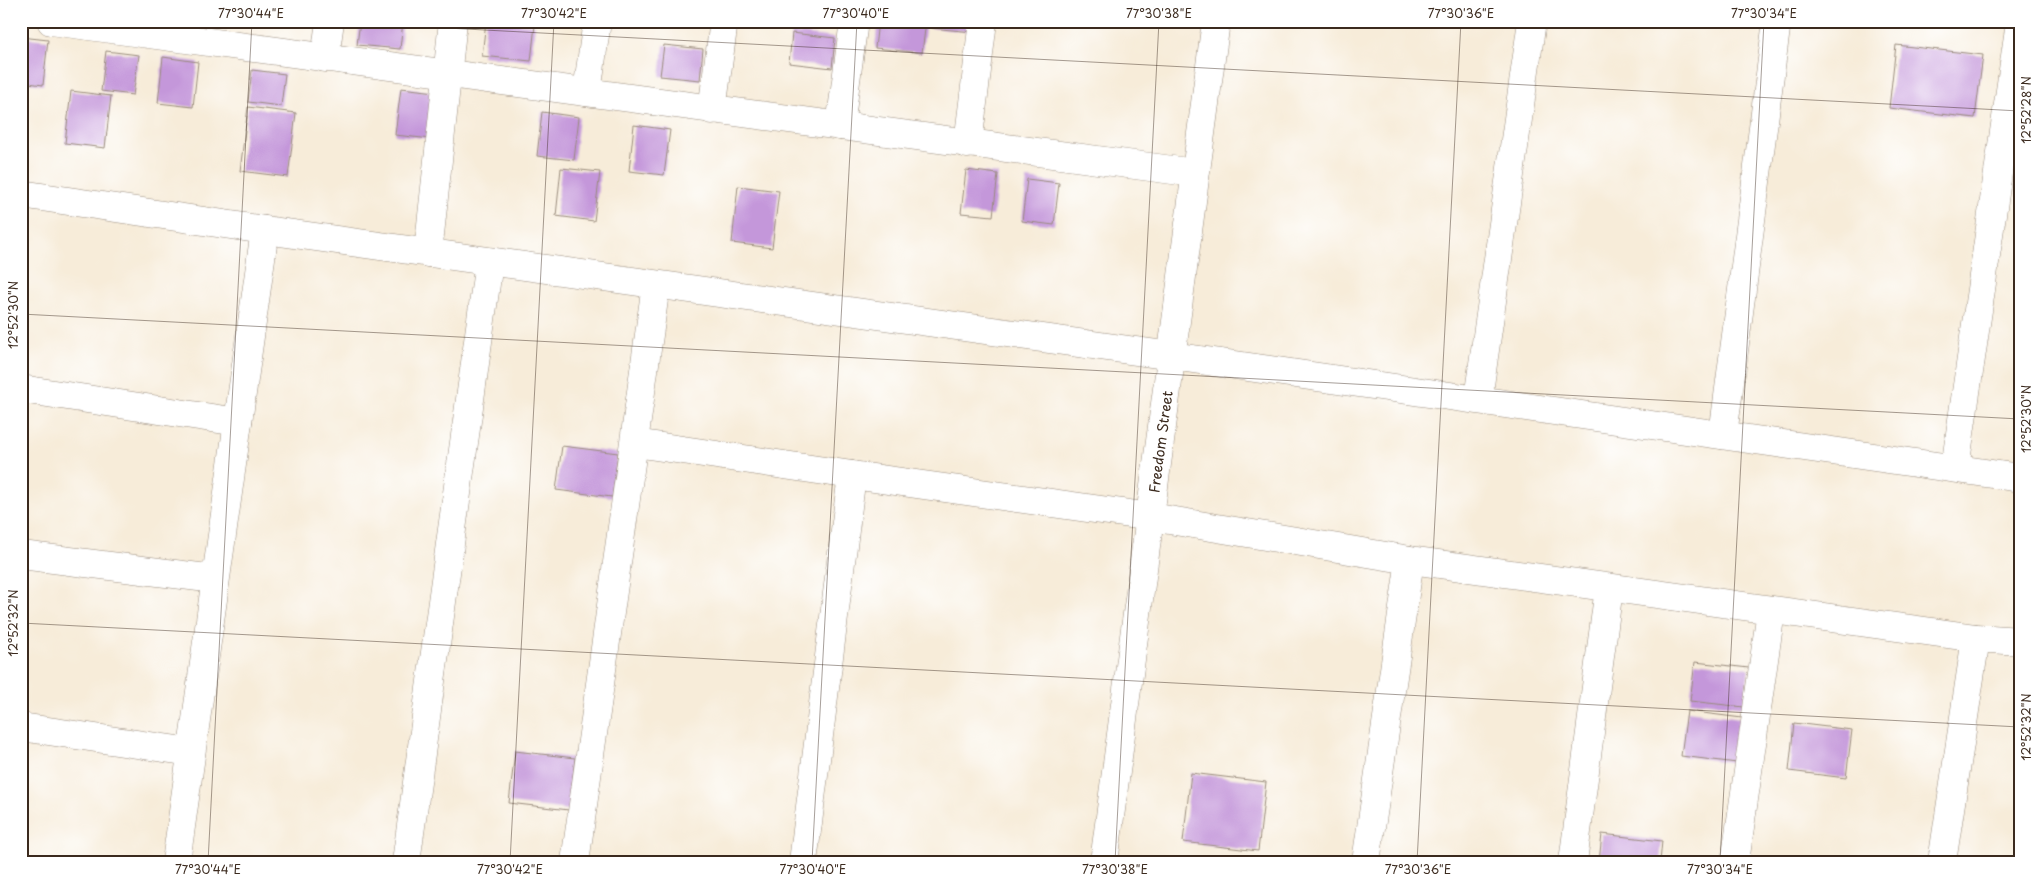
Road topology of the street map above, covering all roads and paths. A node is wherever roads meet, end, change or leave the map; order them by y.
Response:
1 (330, 21) edge
2 (454, 21) edge
3 (597, 21) edge
4 (724, 21) edge
5 (854, 21) edge
6 (983, 21) edge
7 (1216, 21) edge
8 (1532, 21) edge
9 (1777, 21) edge
10 (68, 22) edge
11 (2020, 22) edge
12 (201, 31) edge
13 (325, 58) junction
14 (446, 74) junction
15 (587, 92) junction
16 (712, 110) junction
17 (840, 126) junction
18 (968, 144) junction
19 (1195, 173) junction
20 (21, 194) edge
21 (265, 230) junction
22 (428, 253) junction
23 (489, 262) junction
24 (656, 285) junction
25 (1172, 356) junction
26 (21, 389) edge
27 (1478, 400) junction
28 (238, 422) junction
29 (1723, 435) junction
30 (635, 443) junction
31 (1955, 468) junction
32 (852, 475) junction
33 (2020, 478) edge
34 (1151, 517) junction
35 (21, 555) edge
36 (1410, 560) junction
37 (215, 578) junction
38 (1609, 588) junction
39 (1771, 611) junction
40 (1976, 638) junction
41 (2020, 641) edge
42 (21, 726) edge
43 (191, 752) junction
44 (176, 862) edge
45 (406, 862) edge
46 (575, 862) edge
47 (803, 862) edge
48 (1104, 862) edge
49 (1366, 862) edge
50 (1573, 862) edge
51 (1735, 862) edge
52 (1942, 862) edge

1 - 13 street
2 - 14 street
3 - 15 street
4 - 16 street
5 - 17 street
6 - 18 street
7 - 19 street, Freedom Street
8 - 27 street
9 - 29 street
10 - 12 street
11 - 31 street
12 - 13 street
13 - 14 street
14 - 15 street
14 - 22 street
15 - 16 street
16 - 17 street
17 - 18 street
18 - 19 street
19 - 25 street, Freedom Street
20 - 21 street
21 - 22 street
21 - 28 street
22 - 23 street
23 - 24 street
23 - 45 street
24 - 25 street
24 - 30 street
25 - 27 street
25 - 34 street, Freedom Street
26 - 28 street
27 - 29 street
28 - 37 street
29 - 31 street
30 - 32 street
30 - 46 street
31 - 33 street
32 - 34 street
32 - 47 street
34 - 36 street
34 - 48 street, Freedom Street
35 - 37 street
36 - 38 street
36 - 49 street
37 - 43 street
38 - 39 street
38 - 50 street
39 - 40 street
39 - 51 street
40 - 41 street
40 - 52 street
42 - 43 street
43 - 44 street

